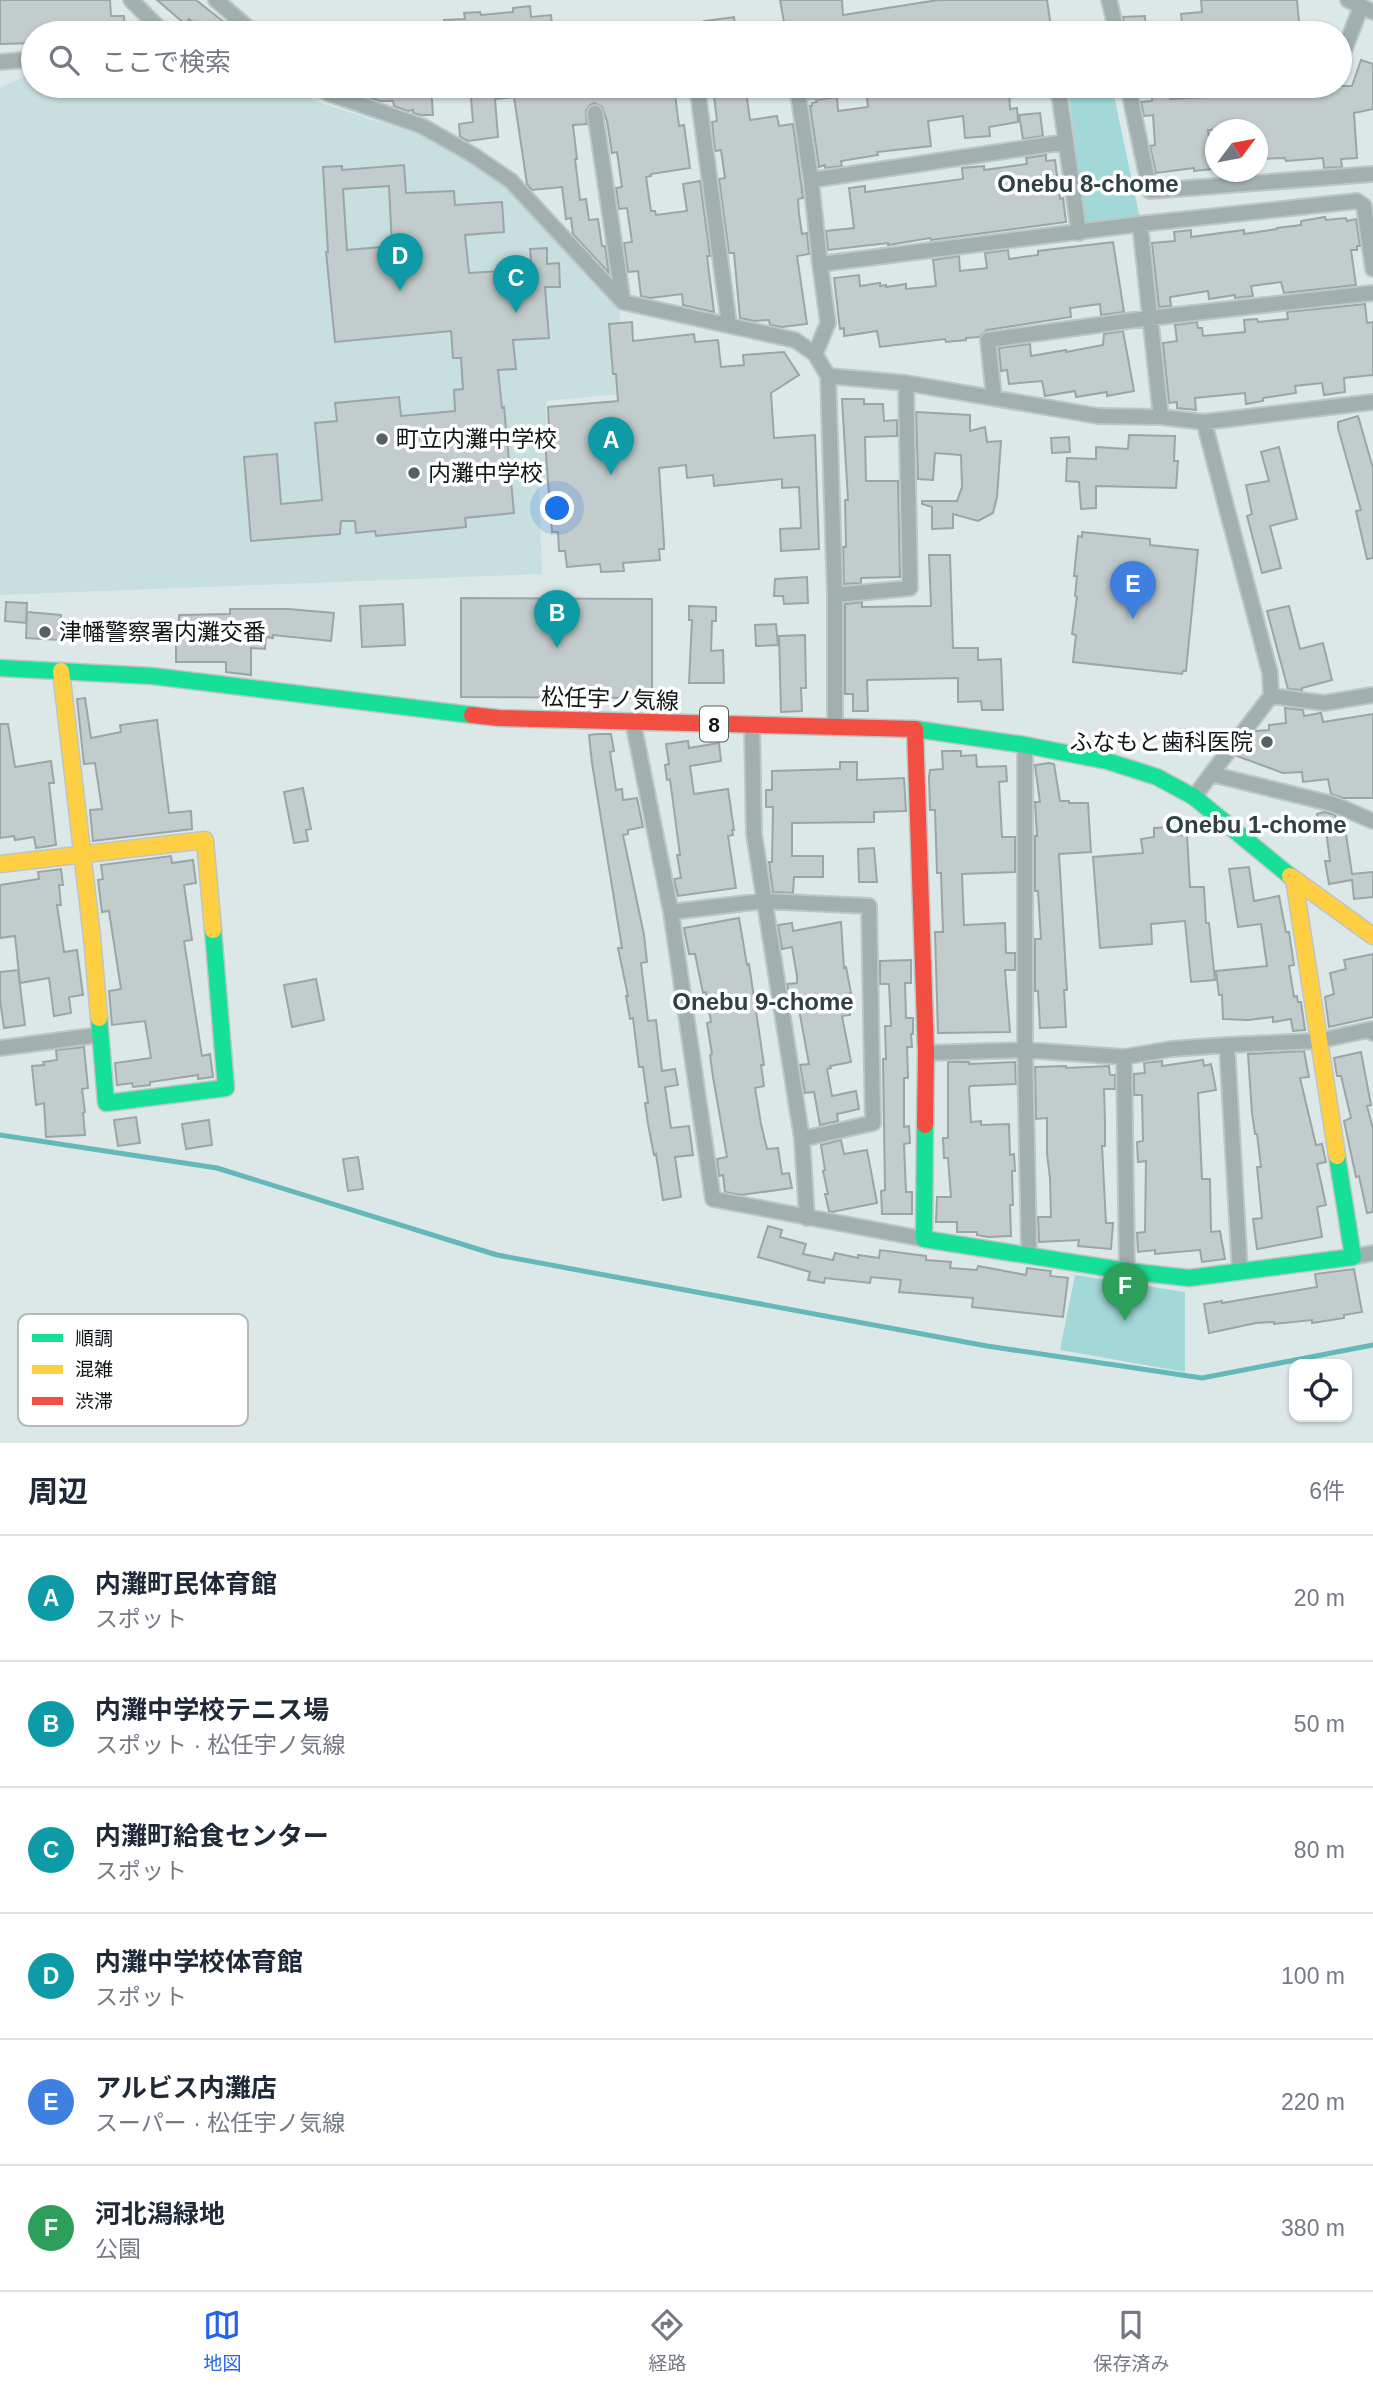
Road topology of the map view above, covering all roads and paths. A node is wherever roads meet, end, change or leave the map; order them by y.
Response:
1 (131, 0) edge
2 (216, 0) edge
3 (1109, 0) edge
4 (1361, 6) edge
5 (152, 21) edge
6 (240, 21) edge
7 (1114, 21) edge
8 (1352, 30) edge
9 (21, 60) edge
10 (0, 62) edge
11 (342, 98) edge
12 (699, 98) edge
13 (799, 98) edge
14 (1060, 98) edge
15 (1131, 98) edge
16 (595, 113) dead end
17 (1066, 142) junction
18 (1373, 174) edge
19 (811, 180) junction
20 (1140, 224) junction
21 (1079, 233) junction
22 (820, 264) junction
23 (1373, 269) edge
24 (1373, 293) edge
25 (623, 302) junction
26 (1149, 318) junction
27 (729, 324) junction
28 (815, 354) junction
29 (828, 376) junction
30 (906, 383) junction
31 (994, 397) junction
32 (1373, 402) edge
33 (1161, 416) junction
34 (1204, 422) junction
35 (835, 594) junction
36 (0, 668) edge
37 (61, 671) junction
38 (1373, 695) edge
39 (1271, 696) junction
40 (633, 722) junction
41 (752, 725) junction
42 (835, 727) junction
43 (915, 730) junction
44 (1025, 745) junction
45 (1210, 774) junction
46 (1194, 797) junction
47 (1373, 821) edge
48 (82, 853) junction
49 (0, 864) edge
50 (1294, 879) junction
51 (764, 901) junction
52 (671, 912) junction
53 (1373, 936) edge
54 (1373, 1033) edge
55 (100, 1035) junction
56 (1318, 1041) junction
57 (1227, 1045) junction
58 (0, 1048) edge
59 (1025, 1050) junction
60 (926, 1053) junction
61 (1124, 1057) junction
62 (802, 1139) junction
63 (807, 1218) junction
64 (924, 1239) junction
65 (1029, 1254) junction
66 (1373, 1254) edge
67 (1353, 1257) junction
68 (1127, 1271) junction
69 (1240, 1272) junction

1 - 5 street
2 - 6 street
3 - 7 street
4 - 8 street
9 - 10 street
11 - 25 street
12 - 27 street
13 - 19 street
14 - 17 street
15 - 18 street
16 - 25 street
17 - 19 street
17 - 21 street
19 - 22 street
20 - 21 street
20 - 23 street
20 - 26 street
21 - 22 street
22 - 28 street
24 - 26 street
25 - 27 street
26 - 31 street
26 - 33 street
27 - 28 street
28 - 29 street
29 - 30 street
29 - 35 street
30 - 31 street
30 - 35 street
31 - 33 street
32 - 34 street
33 - 34 street
34 - 39 street
35 - 42 street
36 - 37 street, 松任宇ノ気線 / 8
37 - 40 street, 松任宇ノ気線 / 8
37 - 48 street
38 - 39 street
39 - 45 street
40 - 41 street, 松任宇ノ気線 / 8
40 - 52 street
41 - 42 street, 松任宇ノ気線 / 8
41 - 51 street
42 - 43 street, 松任宇ノ気線 / 8
43 - 44 street, 松任宇ノ気線 / 8
43 - 60 street
44 - 46 street, 松任宇ノ気線 / 8
44 - 59 street
45 - 46 street
45 - 47 street
46 - 50 street, 松任宇ノ気線 / 8
48 - 49 street
48 - 55 street
48 - 55 street
50 - 53 street, 松任宇ノ気線 / 8
50 - 56 street
51 - 52 street
51 - 62 street
51 - 62 street
52 - 63 street
54 - 56 street
55 - 58 street
56 - 57 street
56 - 67 street
57 - 61 street
57 - 69 street
59 - 60 street
59 - 61 street
59 - 65 street
60 - 64 street
61 - 68 street
62 - 63 street
63 - 64 street
64 - 65 street
65 - 68 street
66 - 67 street
67 - 69 street
68 - 69 street

